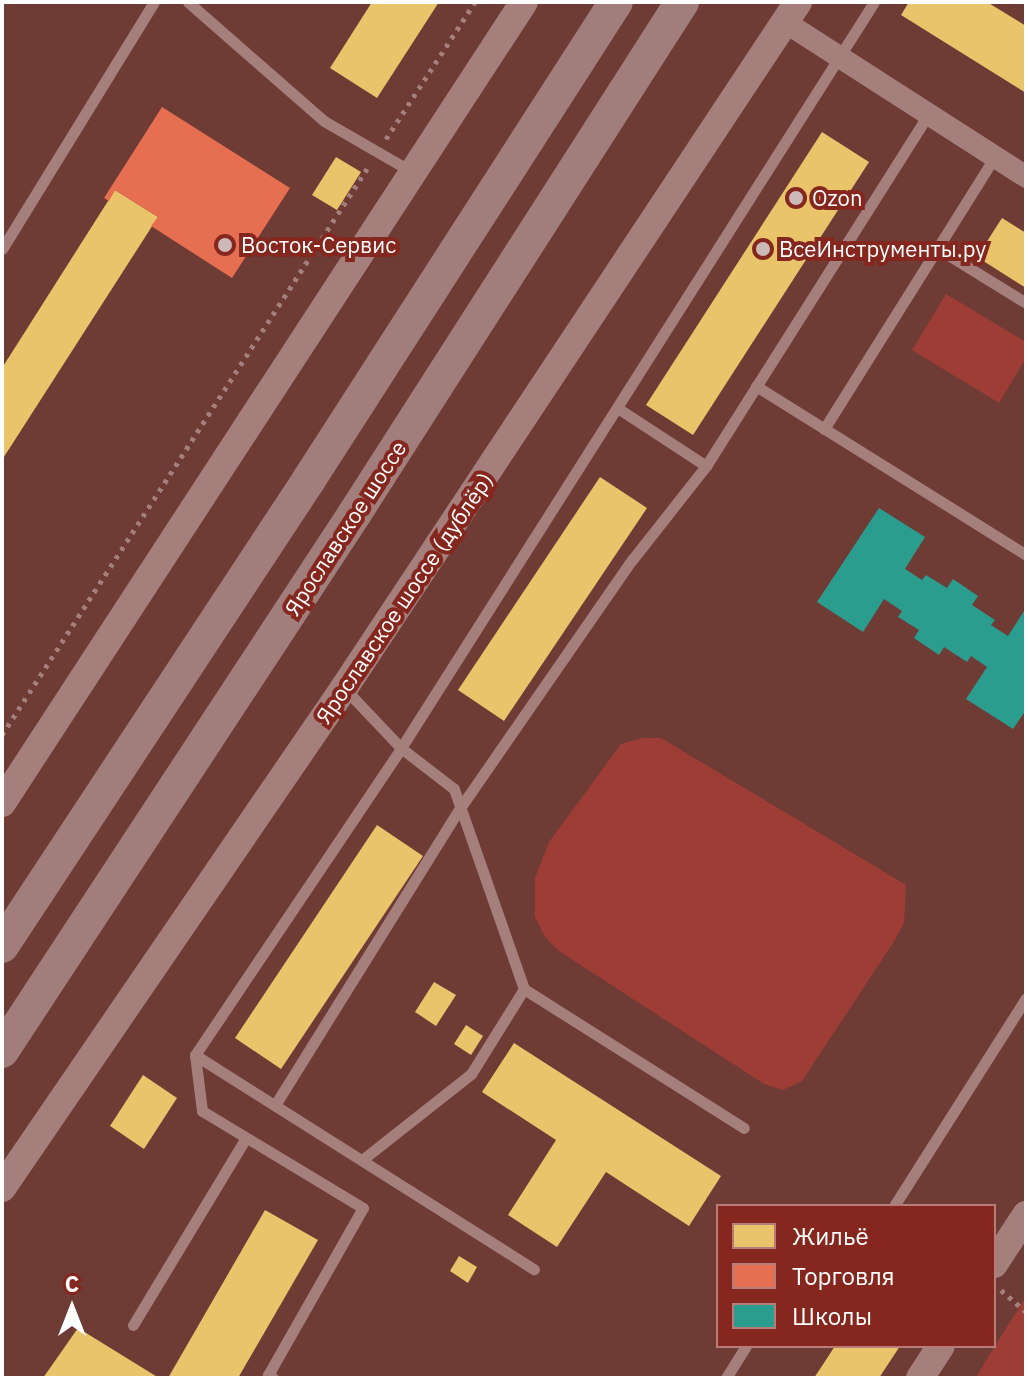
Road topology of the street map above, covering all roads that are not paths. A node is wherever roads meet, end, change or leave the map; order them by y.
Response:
1 (154, 2) edge
2 (188, 2) edge
3 (524, 2) edge
4 (616, 2) edge
5 (682, 2) edge
6 (874, 2) edge
7 (792, 12) edge
8 (838, 57) junction
9 (928, 115) junction
10 (994, 158) junction
11 (414, 173) junction
12 (1026, 177) edge
13 (937, 248) junction
14 (2, 249) edge
15 (1026, 303) edge
16 (756, 386) junction
17 (619, 409) junction
18 (824, 429) junction
19 (706, 466) junction
20 (1026, 555) edge
21 (344, 688) junction
22 (401, 748) junction
23 (2, 803) edge
24 (460, 808) junction
25 (2, 946) edge
26 (524, 989) junction
27 (1026, 998) edge
28 (2, 1051) edge
29 (195, 1055) junction
30 (275, 1105) junction
31 (744, 1128) dead end
32 (246, 1138) junction
33 (362, 1160) junction
34 (2, 1188) edge
35 (895, 1204) edge
36 (1026, 1215) edge
37 (996, 1261) edge
38 (534, 1269) dead end
39 (133, 1325) dead end
40 (745, 1348) edge
41 (940, 1348) edge
42 (273, 1378) edge
43 (726, 1378) edge
44 (920, 1378) edge

1 - 14 lane
2 - 11 lane
3 - 11 street
4 - 25 main road
5 - 28 main road, Ярославское шоссе
6 - 8 lane
7 - 8 street
7 - 21 street, Ярославское шоссе (дублёр)
8 - 9 street
8 - 17 lane
9 - 10 street
9 - 16 lane
10 - 12 street
10 - 13 lane
11 - 23 street
13 - 15 lane
13 - 18 lane
16 - 18 lane
16 - 19 lane
17 - 19 lane
17 - 22 lane
18 - 20 lane
19 - 24 lane
21 - 22 lane
21 - 34 street, Ярославское шоссе (дублёр)
22 - 24 lane
22 - 29 lane
24 - 26 lane
24 - 30 lane
26 - 31 lane
26 - 33 lane
27 - 35 lane
29 - 30 lane
29 - 32 lane
30 - 33 lane
32 - 39 lane
32 - 42 lane
33 - 38 lane
36 - 37 street
40 - 43 lane
41 - 44 street

